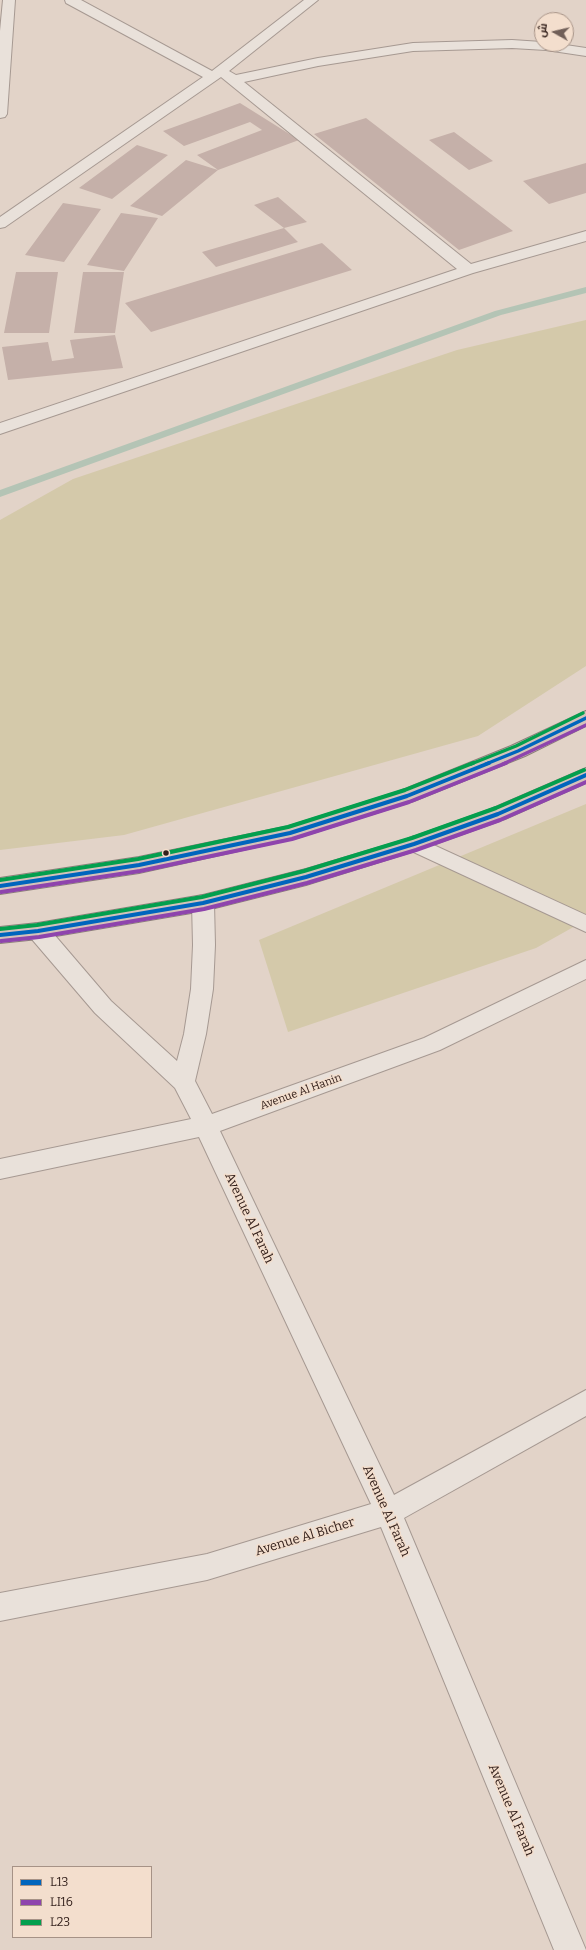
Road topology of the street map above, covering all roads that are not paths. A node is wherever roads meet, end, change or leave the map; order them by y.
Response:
1 (9, 0) edge
2 (71, 0) edge
3 (312, 0) edge
4 (586, 52) edge
5 (217, 74) junction
6 (234, 80) junction
7 (0, 114) edge
8 (0, 224) edge
9 (586, 236) edge
10 (468, 270) junction
11 (0, 429) edge
12 (586, 718) edge
13 (583, 778) edge
14 (414, 844) junction
15 (0, 886) edge
16 (202, 903) junction
17 (586, 924) edge
18 (38, 931) junction
19 (0, 935) edge
20 (586, 970) edge
21 (183, 1081) junction
22 (206, 1126) junction
23 (0, 1168) edge
24 (586, 1402) edge
25 (388, 1512) junction
26 (0, 1607) edge
27 (570, 1950) edge

1 - 7 street
2 - 5 street
3 - 5 street
4 - 6 street
5 - 6 street
5 - 8 street
6 - 10 street
9 - 10 street
10 - 11 street
12 - 15 highway
13 - 14 highway
14 - 16 highway
14 - 17 street
16 - 18 highway
16 - 21 street
18 - 19 highway
18 - 21 street, Avenue Al Farah
20 - 22 street, Avenue Al Hanin
21 - 22 street, Avenue Al Farah
22 - 23 street, Avenue Al Hanin
22 - 25 street, Avenue Al Farah
24 - 25 street, Avenue Al Bicher
25 - 26 street, Avenue Al Bicher
25 - 27 street, Avenue Al Farah

